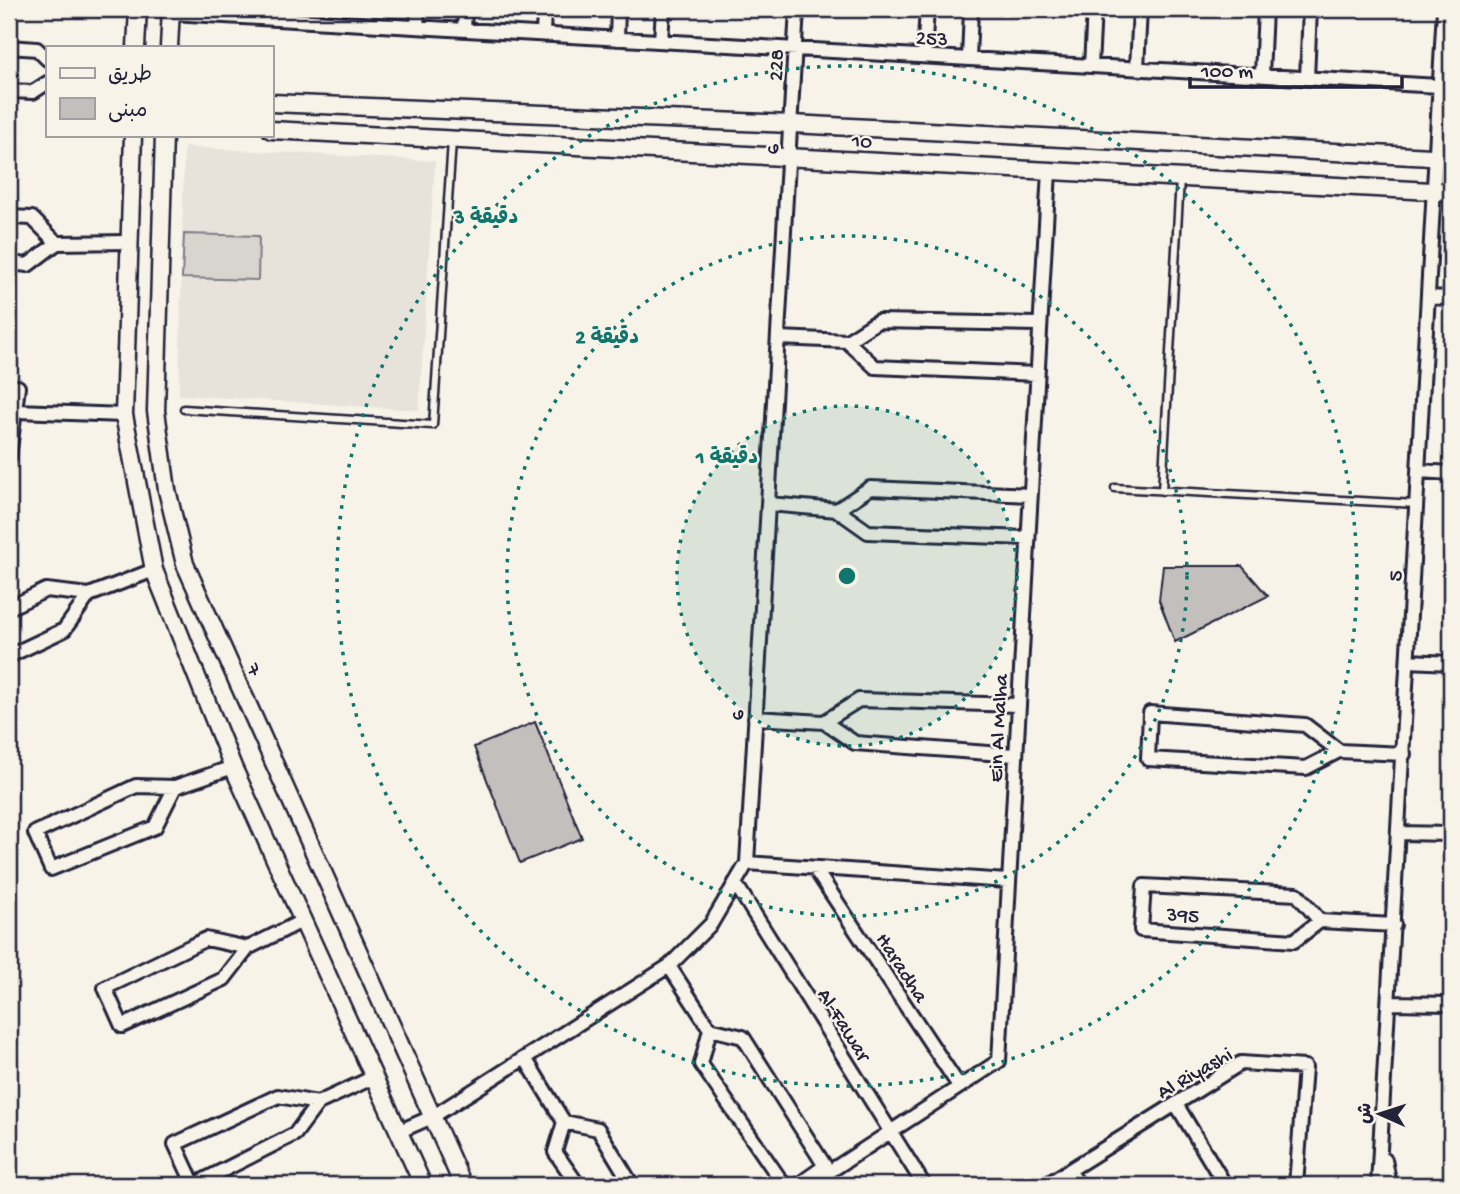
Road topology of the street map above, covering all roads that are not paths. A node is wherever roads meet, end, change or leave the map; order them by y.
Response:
1 (138, 9) edge
2 (418, 9) edge
3 (466, 9) edge
4 (544, 9) edge
5 (618, 9) edge
6 (663, 9) edge
7 (797, 9) edge
8 (926, 9) edge
9 (971, 9) edge
10 (1094, 9) edge
11 (1140, 9) edge
12 (1265, 9) edge
13 (1310, 9) edge
14 (171, 11) edge
15 (1446, 11) edge
16 (248, 13) edge
17 (298, 14) edge
18 (416, 27) junction
19 (464, 30) junction
20 (543, 34) junction
21 (617, 39) junction
22 (661, 41) junction
23 (136, 46) edge
24 (169, 46) edge
25 (9, 47) edge
26 (795, 49) junction
27 (924, 56) junction
28 (46, 58) edge
29 (969, 59) junction
30 (1091, 66) junction
31 (1137, 68) junction
32 (1262, 75) junction
33 (1307, 78) junction
34 (46, 84) edge
35 (1439, 86) junction
36 (9, 91) edge
37 (273, 103) edge
38 (792, 124) junction
39 (273, 130) edge
40 (133, 136) edge
41 (164, 136) edge
42 (452, 139) junction
43 (790, 157) junction
44 (1443, 157) edge
45 (1049, 171) junction
46 (1180, 177) junction
47 (1434, 191) junction
48 (1451, 192) edge
49 (9, 217) edge
50 (129, 242) junction
51 (57, 243) junction
52 (9, 263) edge
53 (1428, 297) junction
54 (1451, 298) edge
55 (1040, 324) junction
56 (779, 338) junction
57 (847, 341) junction
58 (1037, 374) junction
59 (9, 387) edge
60 (184, 408) dead end
61 (16, 411) junction
62 (124, 415) junction
63 (9, 457) edge
64 (1419, 471) junction
65 (1451, 473) edge
66 (1115, 488) dead end
67 (1162, 491) junction
68 (1030, 495) junction
69 (769, 503) junction
70 (1417, 504) junction
71 (837, 510) junction
72 (1027, 538) junction
73 (154, 570) junction
74 (89, 595) junction
75 (9, 608) edge
76 (9, 656) edge
77 (1408, 661) junction
78 (1451, 663) edge
79 (1017, 705) junction
80 (755, 718) junction
81 (824, 722) junction
82 (1339, 751) junction
83 (1404, 754) junction
84 (1015, 755) junction
85 (233, 767) junction
86 (175, 787) junction
87 (1399, 833) junction
88 (1451, 834) edge
89 (747, 863) junction
90 (815, 869) junction
91 (1007, 881) junction
92 (735, 883) junction
93 (302, 921) junction
94 (1320, 921) junction
95 (1394, 925) junction
96 (248, 948) junction
97 (669, 965) junction
98 (1390, 1003) junction
99 (1451, 1004) edge
100 (710, 1029) junction
101 (525, 1058) junction
102 (372, 1079) junction
103 (959, 1086) junction
104 (318, 1102) junction
105 (1176, 1104) junction
106 (432, 1117) junction
107 (564, 1122) junction
108 (400, 1131) junction
109 (890, 1131) junction
110 (1382, 1146) junction
111 (423, 1185) edge
112 (463, 1185) edge
113 (578, 1185) edge
114 (632, 1185) edge
115 (785, 1185) edge
116 (798, 1185) edge
117 (809, 1185) edge
118 (923, 1185) edge
119 (1047, 1185) edge
120 (1079, 1185) edge
121 (1226, 1185) edge
122 (1296, 1185) edge
123 (1378, 1185) edge
124 (1390, 1185) edge

1 - 23 street
2 - 18 street
3 - 19 street
4 - 20 street
5 - 21 street
6 - 22 street
7 - 26 street, 228
8 - 27 street
9 - 29 street
10 - 30 street
11 - 31 street
12 - 32 street
13 - 33 street
14 - 16 street, 253
14 - 24 street
15 - 35 street, 5
16 - 17 street, 253
17 - 18 street, 253
18 - 19 street, 253
19 - 20 street, 253
20 - 21 street, 253
21 - 22 street, 253
22 - 26 street, 253
25 - 28 street
26 - 27 street, 253
26 - 38 street, 228
27 - 29 street, 253
29 - 30 street, 253
30 - 31 street, 253
31 - 32 street, 253
32 - 33 street, 253
33 - 35 street, 253
34 - 36 street
35 - 44 street, 5
37 - 38 street, 10
38 - 43 street, 6
38 - 44 street, 10
39 - 42 street, 10
40 - 50 street
41 - 106 street, 7
42 - 43 street, 10
42 - 60 lane
43 - 45 street, 10
43 - 56 street, 6
44 - 47 street, 5
45 - 46 street, 10
45 - 55 street, Ein Al Malha
46 - 47 street, 10
46 - 67 lane
47 - 48 street, 10
47 - 53 street, 5
49 - 51 street
50 - 51 street
50 - 62 street
51 - 52 street
53 - 54 street
53 - 64 street, 5
55 - 57 street
55 - 58 street, Ein Al Malha
56 - 57 street
56 - 69 street, 6
57 - 58 street
58 - 68 street, Ein Al Malha
59 - 61 street
61 - 62 street
61 - 63 street
62 - 73 street
64 - 65 street
64 - 70 street, 5
66 - 67 lane
67 - 70 lane
68 - 71 street
68 - 72 street, Ein Al Malha
69 - 71 street
69 - 80 street, 6
70 - 77 street, 5
71 - 72 street
72 - 79 street, Ein Al Malha
73 - 74 street
73 - 85 street
74 - 75 street
74 - 76 street
77 - 78 street
77 - 83 street, 5
79 - 81 street
79 - 84 street, Ein Al Malha
80 - 81 street
80 - 89 street, 6
81 - 84 street
82 - 82 street
82 - 83 street
83 - 87 street, 5
84 - 91 street, Ein Al Malha
85 - 86 street
85 - 93 street
86 - 86 street
87 - 88 street
87 - 95 street, 5
89 - 90 street
89 - 92 street, 6
90 - 91 street
90 - 103 street, Haradha
91 - 103 street, Ein Al Malha
92 - 97 street, 6
92 - 109 street, Al-Fawar
93 - 96 street
93 - 102 street
94 - 94 street, 395
94 - 95 street
95 - 98 street, 5
96 - 96 street
97 - 100 street
97 - 101 street, 6
98 - 99 street
98 - 110 street, 5
100 - 115 street
100 - 116 street
101 - 106 street, 6
101 - 107 street
102 - 104 street
102 - 108 street
103 - 109 street, Ein Al Malha
104 - 104 street
105 - 119 street, Al Riyashi
105 - 121 street
105 - 122 street, Al Riyashi
106 - 108 street, 6
106 - 112 street, 7
107 - 113 street
107 - 114 street
108 - 111 street
109 - 117 street, Ein Al Malha
109 - 118 street, Al-Fawar
110 - 123 street, 5
110 - 124 street, 5
119 - 120 street

